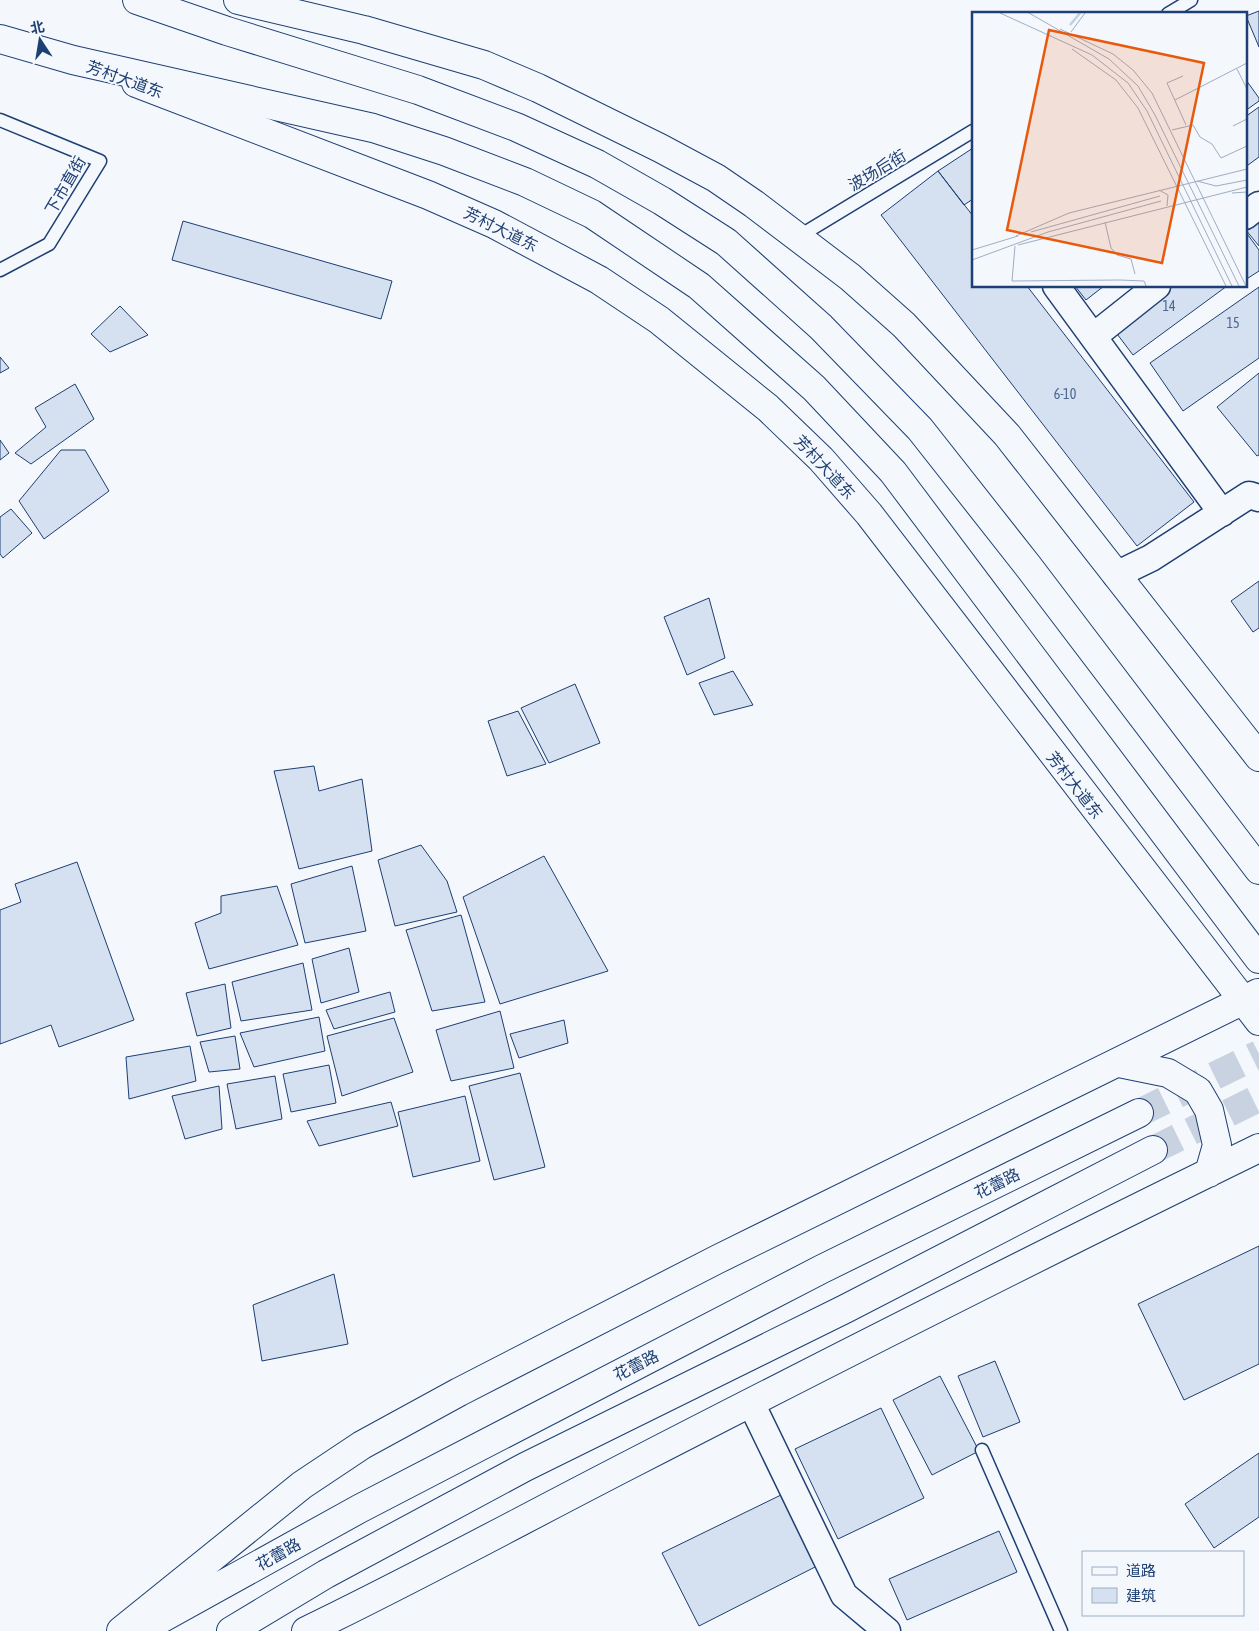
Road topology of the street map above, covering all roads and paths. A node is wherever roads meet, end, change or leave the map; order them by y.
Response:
1 (137, 0) edge
2 (238, 0) edge
3 (1191, 0) edge
4 (1171, 12) edge
5 (0, 39) edge
6 (74, 60) junction
7 (0, 120) edge
8 (972, 132) edge
9 (1259, 205) edge
10 (1246, 215) edge
11 (798, 237) junction
12 (0, 270) edge
13 (1058, 288) edge
14 (1154, 288) edge
15 (1094, 336) junction
16 (1259, 498) edge
17 (1222, 513) junction
18 (1116, 575) junction
19 (1259, 757) edge
20 (1259, 870) edge
21 (1259, 959) edge
22 (1250, 997) edge
23 (1259, 1021) edge
24 (1119, 1063) junction
25 (1140, 1113) tunnel mouth
26 (1259, 1148) edge
27 (1153, 1150) tunnel mouth
28 (1209, 1173) junction
29 (751, 1403) junction
30 (982, 1450) dead end
31 (121, 1631) edge
32 (139, 1631) edge
33 (231, 1631) edge
34 (306, 1631) edge
35 (887, 1631) edge
36 (1061, 1631) edge

1 - 20 main road
2 - 11 main road
3 - 4 lane
5 - 6 main road
6 - 21 main road, 芳村大道东
6 - 22 main road, 芳村大道东
7 - 12 lane, 下市直街
8 - 11 lane, 波场后街
9 - 10 street
11 - 18 main road
13 - 15 street
14 - 15 street
15 - 17 street
16 - 17 street
17 - 18 street
18 - 19 main road
22 - 23 main road, 芳村大道东
22 - 24 main road
24 - 28 main road
24 - 31 main road
25 - 32 main road, 花蕾路
26 - 28 main road
27 - 33 main road
28 - 29 main road
29 - 34 main road
29 - 35 street
30 - 36 lane

